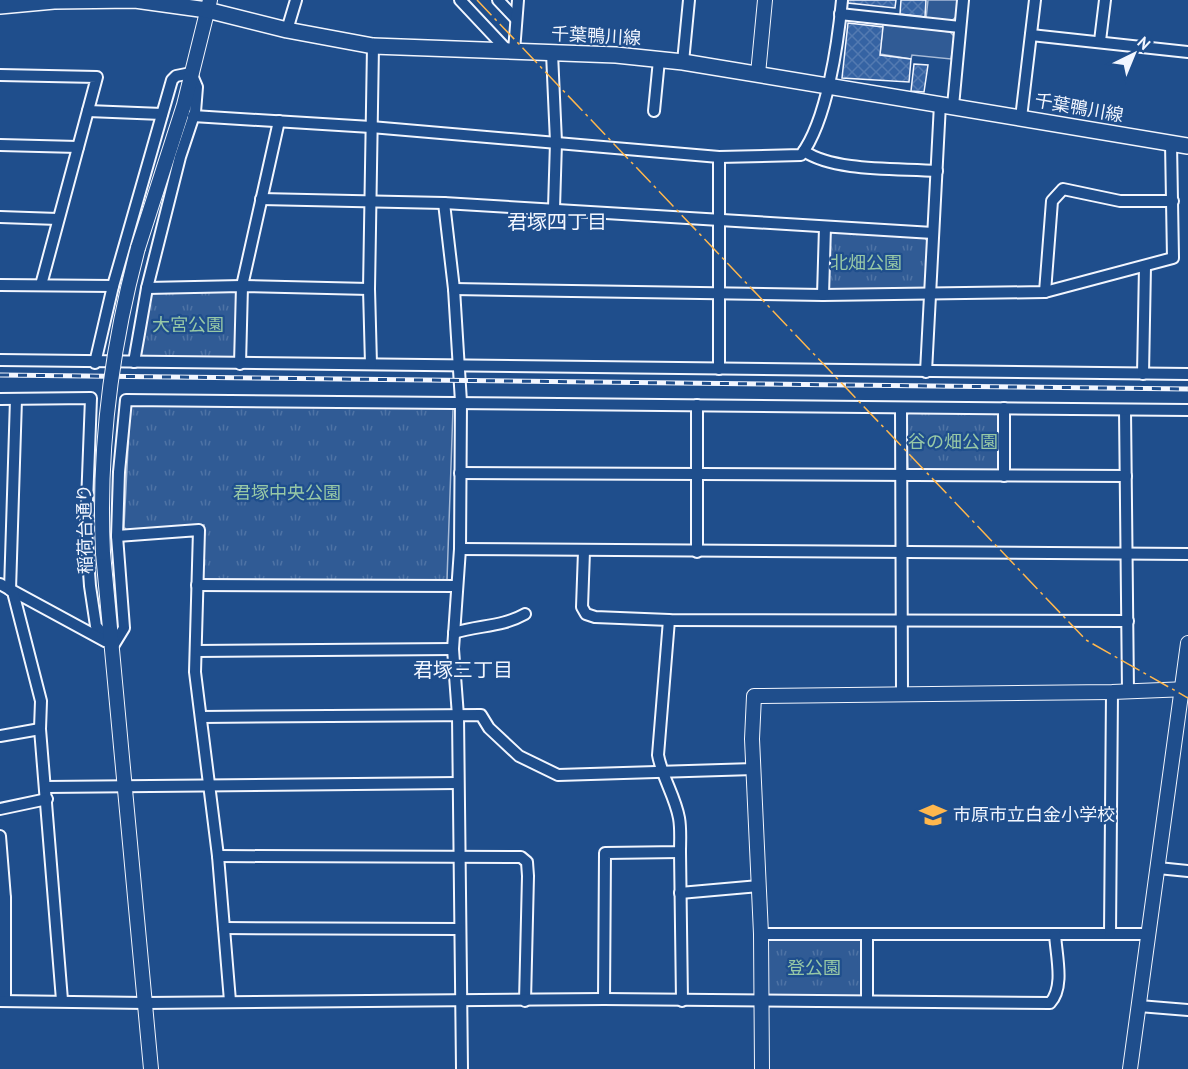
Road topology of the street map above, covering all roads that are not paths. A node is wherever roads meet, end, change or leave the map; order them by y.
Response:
1 (54, 0) edge
2 (296, 0) edge
3 (460, 0) edge
4 (498, 0) edge
5 (518, 0) edge
6 (683, 0) edge
7 (689, 0) edge
8 (765, 0) edge
9 (842, 0) edge
10 (963, 0) edge
11 (1035, 0) edge
12 (1106, 0) edge
13 (209, 5) edge
14 (0, 6) edge
15 (840, 14) junction
16 (515, 18) junction
17 (960, 27) junction
18 (287, 30) junction
19 (1031, 36) junction
20 (1100, 41) junction
21 (373, 46) junction
22 (511, 51) junction
23 (1188, 52) edge
24 (552, 53) junction
25 (659, 60) junction
26 (683, 62) junction
27 (191, 73) junction
28 (758, 74) junction
29 (0, 75) edge
30 (829, 85) junction
31 (946, 105) junction
32 (88, 111) junction
33 (654, 111) dead end
34 (162, 114) junction
35 (194, 116) junction
36 (1021, 118) junction
37 (279, 121) junction
38 (371, 126) junction
39 (556, 142) junction
40 (1171, 143) junction
41 (0, 145) edge
42 (1188, 146) edge
43 (78, 147) junction
44 (804, 151) junction
45 (719, 157) junction
46 (936, 171) junction
47 (261, 200) junction
48 (1173, 201) junction
49 (371, 202) junction
50 (444, 203) junction
51 (554, 208) junction
52 (0, 217) edge
53 (58, 219) junction
54 (719, 219) junction
55 (825, 227) junction
56 (933, 233) junction
57 (1145, 266) junction
58 (0, 285) edge
59 (41, 285) junction
60 (113, 286) junction
61 (242, 286) junction
62 (147, 288) junction
63 (369, 289) junction
64 (454, 289) junction
65 (1045, 292) junction
66 (718, 293) junction
67 (823, 295) junction
68 (930, 296) junction
69 (0, 360) edge
70 (134, 362) junction
71 (95, 363) junction
72 (240, 364) junction
73 (371, 364) junction
74 (459, 365) junction
75 (719, 369) junction
76 (926, 372) junction
77 (1143, 374) junction
78 (1188, 374) edge
79 (0, 399) edge
80 (16, 399) junction
81 (461, 402) junction
82 (697, 405) junction
83 (901, 408) junction
84 (1004, 408) junction
85 (1125, 410) junction
86 (1188, 410) edge
87 (460, 473) junction
88 (696, 474) junction
89 (902, 475) junction
90 (1004, 476) junction
91 (1126, 476) junction
92 (117, 536) junction
93 (460, 549) junction
94 (900, 550) junction
95 (584, 551) junction
96 (697, 552) junction
97 (1128, 552) junction
98 (1188, 554) edge
99 (197, 585) junction
100 (456, 586) junction
101 (6, 588) edge
102 (525, 614) dead end
103 (669, 620) junction
104 (903, 620) junction
105 (1128, 621) junction
106 (454, 633) junction
107 (1188, 643) edge
108 (113, 646) junction
109 (453, 649) junction
110 (196, 651) junction
111 (1185, 689) edge
112 (902, 692) junction
113 (1112, 692) junction
114 (1128, 692) junction
115 (458, 716) junction
116 (201, 717) junction
117 (40, 729) junction
118 (0, 735) edge
119 (754, 769) junction
120 (662, 774) junction
121 (458, 783) junction
122 (123, 785) junction
123 (46, 787) junction
124 (210, 787) junction
125 (47, 799) junction
126 (0, 809) edge
127 (0, 836) edge
128 (680, 852) junction
129 (218, 856) junction
130 (459, 858) junction
131 (1158, 868) junction
132 (1188, 871) edge
133 (759, 886) junction
134 (680, 893) junction
135 (3, 898) edge
136 (225, 928) junction
137 (460, 929) junction
138 (761, 934) junction
139 (867, 934) junction
140 (1055, 934) junction
141 (1110, 934) junction
142 (1147, 934) junction
143 (604, 999) junction
144 (62, 1000) junction
145 (2, 1001) edge
146 (461, 1001) junction
147 (525, 1001) junction
148 (682, 1001) junction
149 (761, 1001) junction
150 (867, 1001) junction
151 (230, 1002) junction
152 (145, 1003) junction
153 (1139, 1006) junction
154 (1188, 1010) edge
155 (152, 1069) edge
156 (462, 1069) edge
157 (762, 1069) edge
158 (1130, 1069) edge

1 - 13 main road, 千葉鴨川線
1 - 14 main road, 千葉鴨川線
2 - 18 street
3 - 22 street
4 - 16 street
5 - 16 street
6 - 7 street
7 - 26 street
8 - 28 street
9 - 15 street
10 - 17 street
11 - 19 street
12 - 20 street
13 - 18 main road, 千葉鴨川線
13 - 27 street, 稲荷台通り
15 - 17 street
15 - 30 street
16 - 22 street
17 - 31 street
18 - 21 main road, 千葉鴨川線
19 - 20 street
19 - 36 street
20 - 23 street
21 - 22 main road, 千葉鴨川線
21 - 38 street
22 - 24 main road, 千葉鴨川線
24 - 25 main road, 千葉鴨川線
24 - 39 street
25 - 26 main road, 千葉鴨川線
25 - 33 street
26 - 28 main road, 千葉鴨川線
27 - 34 street
27 - 35 street
27 - 108 street, 稲荷台通り, bridge
28 - 30 main road, 千葉鴨川線
29 - 32 street
30 - 31 main road, 千葉鴨川線
30 - 44 street
31 - 36 main road, 千葉鴨川線
31 - 46 street
32 - 34 street
32 - 43 street
34 - 60 street
35 - 37 street
35 - 62 street
36 - 40 main road, 千葉鴨川線
37 - 38 street
37 - 47 street
38 - 39 street
38 - 49 street
39 - 45 street
39 - 51 street
40 - 42 main road, 千葉鴨川線
40 - 48 street
41 - 43 street
43 - 53 street
44 - 45 street
44 - 46 street
45 - 54 street
46 - 56 street
47 - 49 street
47 - 61 street
48 - 57 street
48 - 65 street
49 - 50 street
49 - 63 street
50 - 51 street
50 - 64 street
51 - 54 street
52 - 53 street
53 - 59 street
54 - 55 street
54 - 66 street
55 - 56 street
55 - 67 street
56 - 68 street
57 - 65 street
57 - 77 street
58 - 59 street
59 - 60 street
60 - 71 street
61 - 62 street
61 - 63 street
61 - 72 street
62 - 70 street
63 - 73 street
64 - 66 street
64 - 74 street
65 - 68 street
66 - 67 street
66 - 75 street
67 - 68 street
68 - 76 street
69 - 71 street
70 - 71 street
70 - 72 street
72 - 73 street
73 - 74 street
74 - 75 street
74 - 81 street
75 - 76 street
76 - 77 street
77 - 78 street
79 - 80 street
80 - 101 street
80 - 108 street
81 - 82 street
81 - 87 street
81 - 92 street
82 - 83 street
82 - 88 street
83 - 84 street
83 - 89 street
84 - 85 street
84 - 90 street
85 - 86 street
85 - 91 street
87 - 88 street
87 - 93 street
88 - 89 street
88 - 96 street
89 - 90 street
89 - 94 street
90 - 91 street
91 - 97 street
92 - 99 street
92 - 108 street
93 - 95 street
93 - 100 street
94 - 96 street
94 - 97 street
94 - 104 street
95 - 96 street
95 - 103 street
97 - 98 street
97 - 105 street
99 - 100 street
99 - 110 street
100 - 106 street
101 - 108 street
101 - 117 street
102 - 106 street
103 - 104 street
103 - 120 street
104 - 105 street
104 - 112 street
105 - 114 street
106 - 109 street
107 - 111 street
108 - 122 street, 稲荷台通り
109 - 110 street
109 - 115 street
110 - 116 street
111 - 114 street
111 - 131 street
112 - 113 street
112 - 119 street
113 - 114 street
113 - 141 street
115 - 116 street
115 - 120 street
115 - 121 street
116 - 124 street
117 - 118 street
117 - 123 street
119 - 120 street
119 - 133 street
120 - 128 street
121 - 124 street
121 - 130 street
122 - 123 street
122 - 124 street
122 - 152 street, 稲荷台通り
123 - 125 street
124 - 129 street
125 - 126 street
125 - 144 street
127 - 135 street
128 - 134 street
128 - 143 street
129 - 130 street
129 - 136 street
130 - 137 street
130 - 147 street
131 - 132 street
131 - 142 street
133 - 134 street
133 - 138 street
134 - 148 street
135 - 145 street
136 - 137 street
136 - 151 street
137 - 146 street
138 - 139 street
138 - 149 street
139 - 140 street
139 - 150 street
140 - 141 street
140 - 150 street
141 - 142 street
142 - 153 street
143 - 147 street
143 - 148 street
144 - 145 street
144 - 152 street
146 - 147 street
146 - 151 street
146 - 156 street
148 - 149 street
149 - 150 street
149 - 157 street
151 - 152 street
152 - 155 street, 稲荷台通り
153 - 154 street
153 - 158 street

